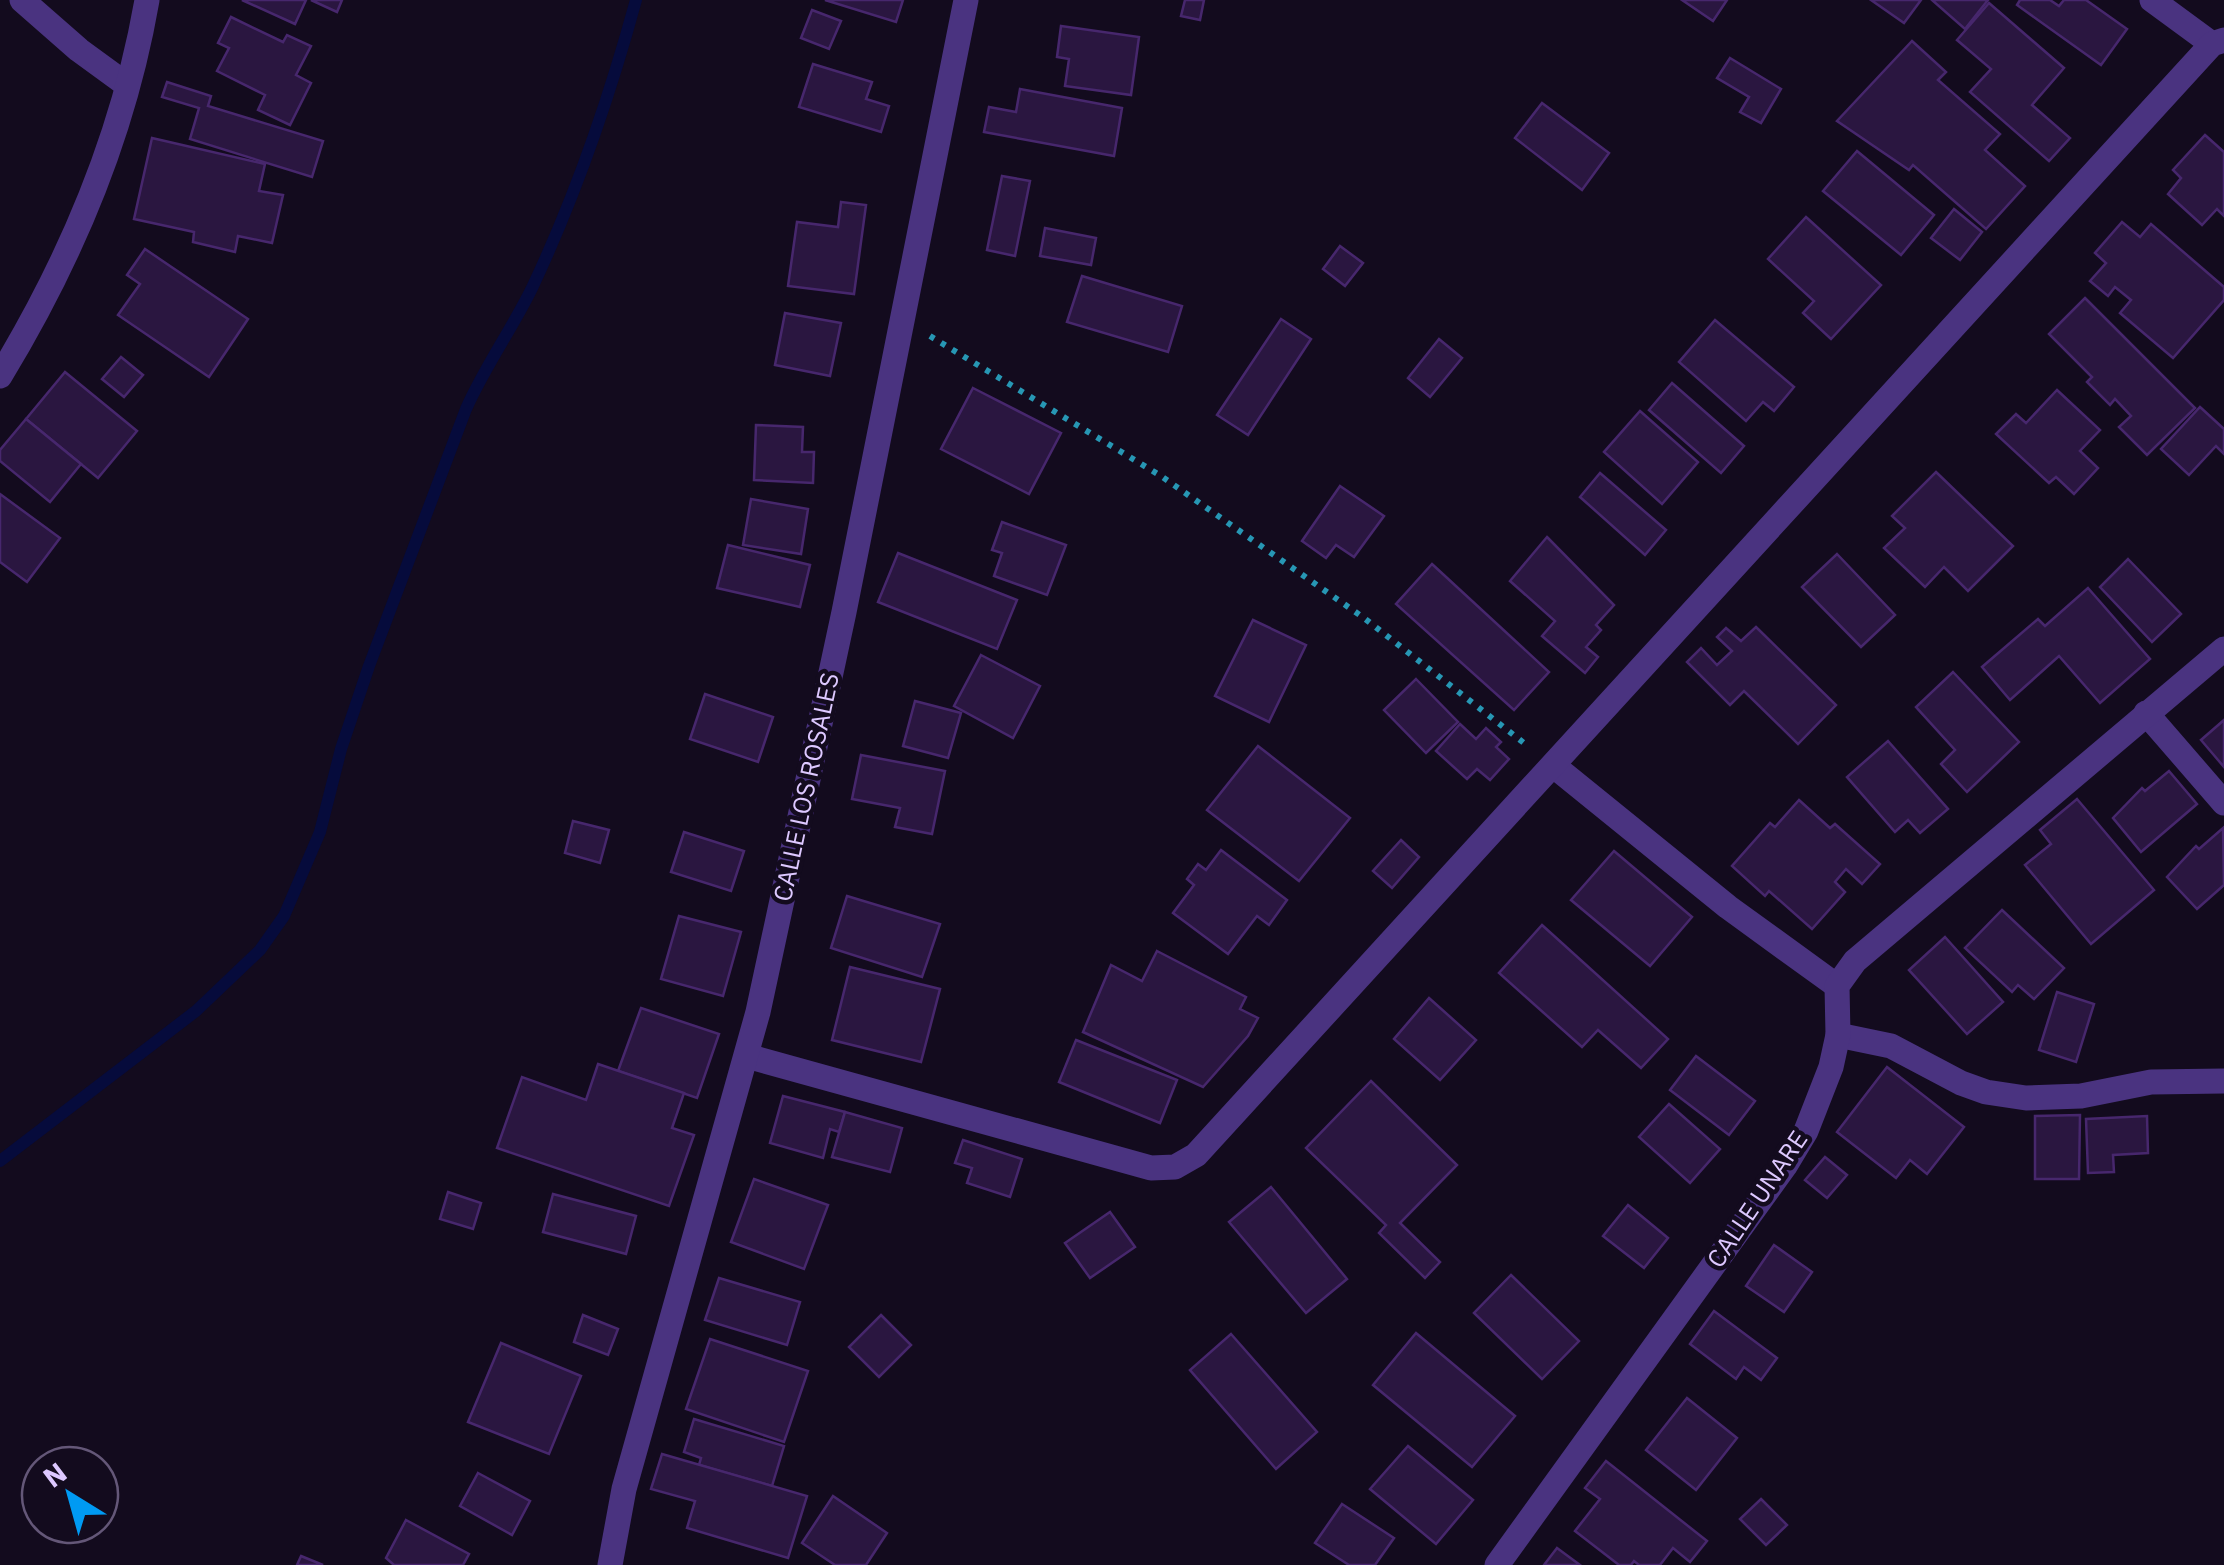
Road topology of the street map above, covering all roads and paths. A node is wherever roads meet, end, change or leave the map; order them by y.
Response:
1 (22, 0) edge
2 (147, 0) edge
3 (966, 0) edge
4 (2152, 0) edge
5 (2218, 42) edge
6 (127, 85) junction
7 (903, 321) junction
8 (0, 376) edge
9 (2224, 649) edge
10 (2146, 714) junction
11 (1554, 766) junction
12 (2224, 803) edge
13 (1837, 986) junction
14 (1838, 1035) junction
15 (746, 1056) junction
16 (2224, 1081) edge
17 (610, 1565) edge
18 (1497, 1565) edge

1 - 6 street
2 - 6 street
3 - 7 street, CALLE LOS ROSALES
4 - 5 street
5 - 11 street
6 - 8 street
7 - 11 path
7 - 15 street, CALLE LOS ROSALES
9 - 10 street
10 - 12 street
10 - 13 street
11 - 13 street
11 - 15 street
13 - 14 street, CALLE UNARE
14 - 16 street
14 - 18 street, CALLE UNARE
15 - 17 street, CALLE LOS ROSALES

